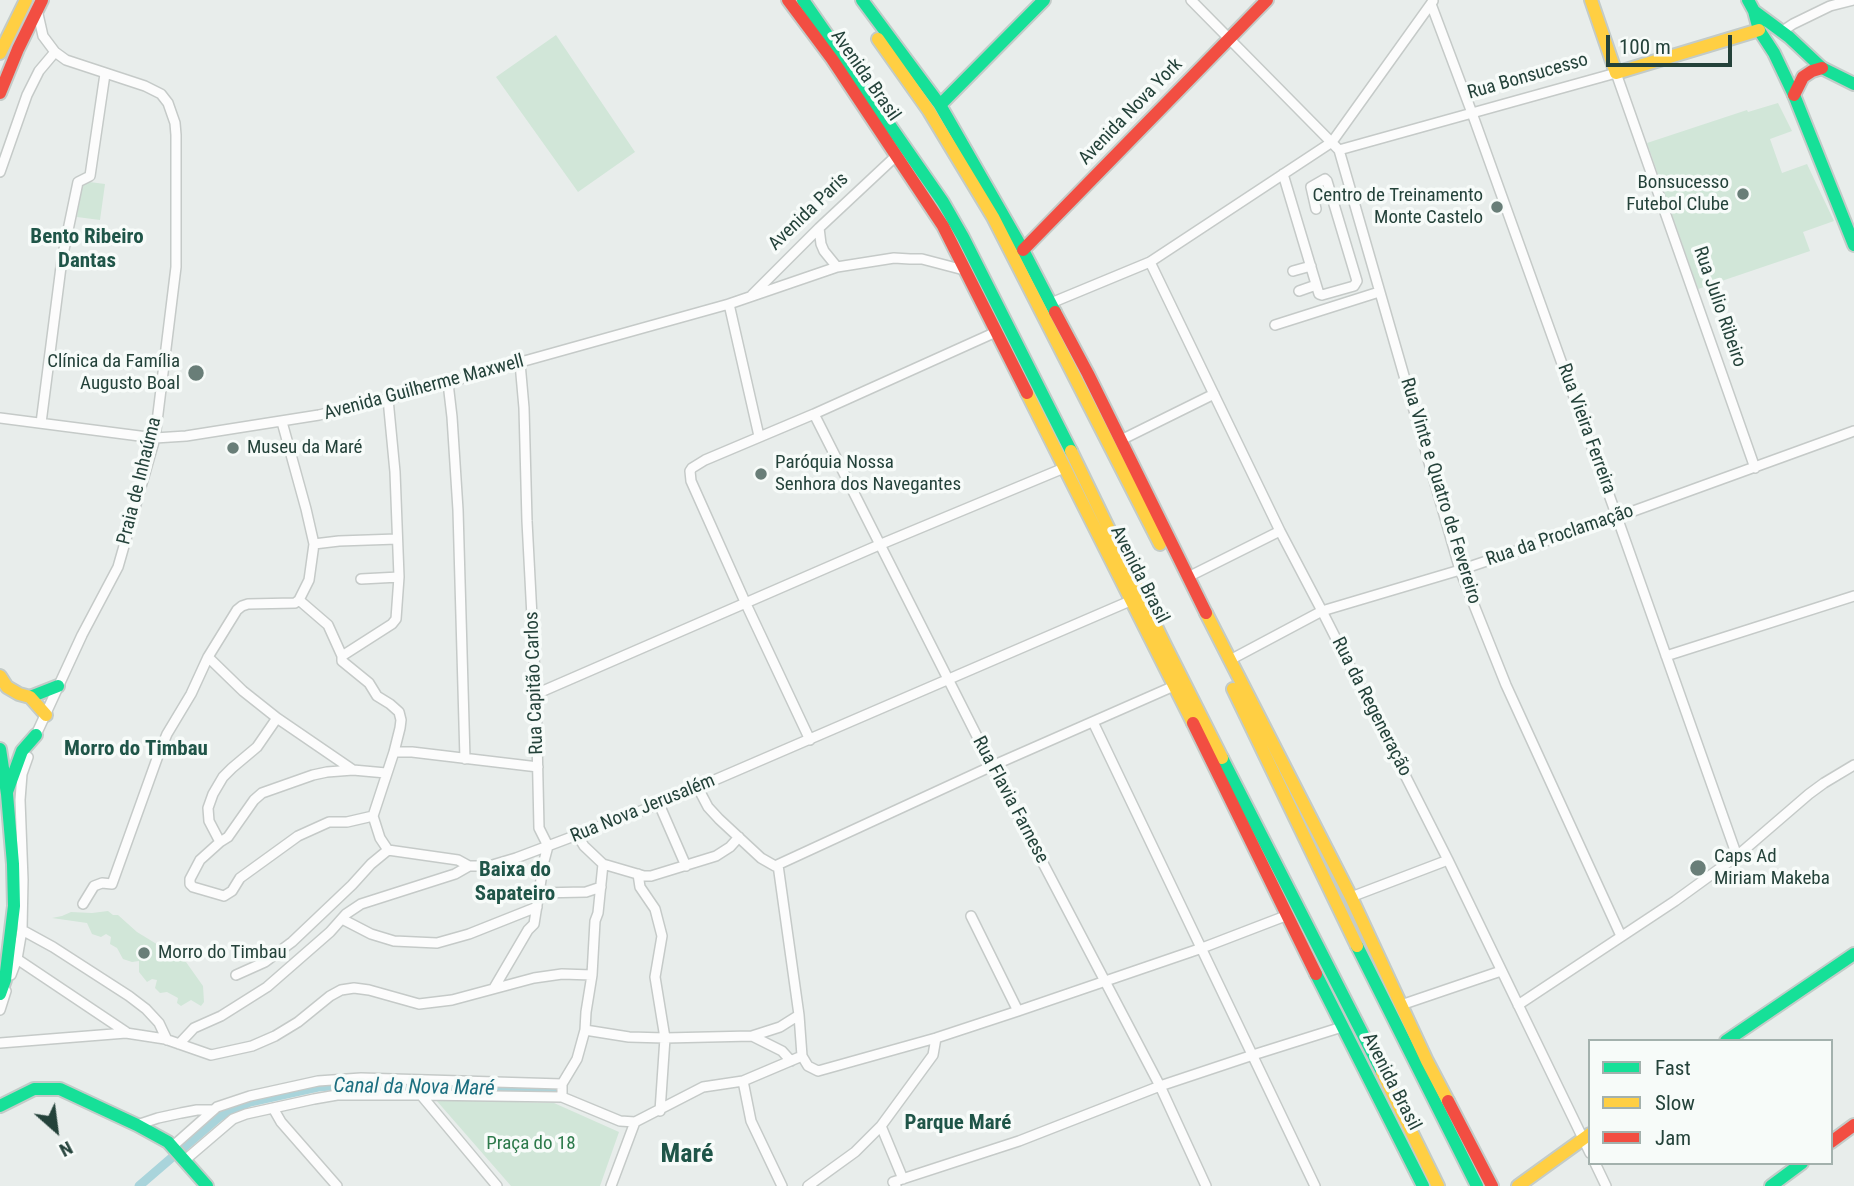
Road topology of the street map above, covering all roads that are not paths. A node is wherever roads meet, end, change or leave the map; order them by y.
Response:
1 (26, 0) edge
2 (788, 0) edge
3 (803, 0) edge
4 (850, 0) edge
5 (862, 0) edge
6 (1044, 0) edge
7 (1191, 0) edge
8 (1267, 0) edge
9 (1591, 0) edge
10 (1853, 0) edge
11 (1433, 2) edge
12 (40, 3) edge
13 (1751, 5) edge
14 (1759, 30) junction
15 (1781, 32) junction
16 (1229, 39) junction
17 (55, 52) junction
18 (0, 53) edge
19 (1822, 68) junction
20 (1616, 72) junction
21 (106, 74) junction
22 (1854, 84) edge
23 (0, 93) edge
24 (1794, 95) junction
25 (940, 105) junction
26 (1472, 113) junction
27 (1332, 142) junction
28 (1339, 150) junction
29 (897, 156) junction
30 (0, 172) edge
31 (1283, 174) junction
32 (1317, 209) dead end
33 (819, 228) junction
34 (1854, 245) edge
35 (1023, 250) junction
36 (1150, 262) junction
37 (1311, 266) junction
38 (837, 267) junction
39 (966, 271) junction
40 (1293, 271) dead end
41 (1316, 285) junction
42 (1300, 290) dead end
43 (1380, 292) junction
44 (749, 298) junction
45 (1051, 303) junction
46 (729, 304) junction
47 (1275, 325) dead end
48 (996, 332) junction
49 (520, 363) junction
50 (1035, 378) junction
51 (448, 383) junction
52 (1214, 394) junction
53 (388, 399) junction
54 (814, 414) junction
55 (1096, 417) junction
56 (0, 418) edge
57 (282, 422) junction
58 (41, 423) junction
59 (1854, 432) edge
60 (759, 436) junction
61 (155, 438) junction
62 (1121, 440) junction
63 (1064, 468) junction
64 (1755, 468) junction
65 (1617, 517) junction
66 (1280, 531) junction
67 (397, 539) junction
68 (314, 544) junction
69 (879, 545) junction
70 (1460, 570) junction
71 (399, 576) junction
72 (1188, 577) junction
73 (361, 579) dead end
74 (1854, 596) edge
75 (299, 600) junction
76 (1130, 601) junction
77 (746, 604) junction
78 (1322, 611) junction
79 (342, 656) junction
80 (1666, 656) junction
81 (208, 657) junction
82 (1230, 660) junction
83 (0, 676) edge
84 (948, 679) junction
85 (1174, 686) junction
86 (58, 687) junction
87 (536, 694) junction
88 (30, 697) junction
89 (46, 715) junction
90 (278, 718) junction
91 (1093, 722) junction
92 (36, 736) junction
93 (810, 740) junction
94 (0, 749) edge
95 (394, 752) junction
96 (464, 759) junction
97 (1854, 765) edge
98 (538, 766) junction
99 (992, 766) junction
100 (353, 770) junction
101 (386, 772) junction
102 (698, 788) junction
103 (1282, 789) junction
104 (6, 794) junction
105 (659, 804) junction
106 (373, 816) junction
107 (578, 836) junction
108 (739, 837) junction
109 (220, 842) junction
110 (548, 846) junction
111 (388, 850) junction
112 (1737, 856) junction
113 (1448, 860) junction
114 (603, 864) junction
115 (776, 865) junction
116 (469, 866) junction
117 (686, 866) junction
118 (638, 874) junction
119 (601, 887) junction
120 (538, 892) junction
121 (1351, 897) junction
122 (83, 904) dead end
123 (537, 907) junction
124 (1288, 915) junction
125 (971, 916) dead end
126 (342, 919) junction
127 (22, 930) junction
128 (1620, 936) junction
129 (9, 943) junction
130 (1202, 948) junction
131 (1854, 954) edge
132 (17, 959) junction
133 (0, 968) edge
134 (1501, 971) junction
135 (236, 975) dead end
136 (592, 975) junction
137 (1106, 981) junction
138 (494, 988) junction
139 (0, 994) edge
140 (1401, 1005) junction
141 (1518, 1005) junction
142 (0, 1010) edge
143 (1018, 1011) junction
144 (1353, 1014) junction
145 (799, 1016) junction
146 (1342, 1027) junction
147 (585, 1030) junction
148 (127, 1033) junction
149 (752, 1036) junction
150 (665, 1038) junction
151 (936, 1038) junction
152 (1729, 1039) edge
153 (167, 1040) junction
154 (0, 1044) edge
155 (179, 1044) junction
156 (1253, 1055) junction
157 (802, 1056) junction
158 (790, 1061) junction
159 (1427, 1061) junction
160 (743, 1081) junction
161 (562, 1084) junction
162 (1371, 1086) junction
163 (1160, 1087) junction
164 (421, 1094) junction
165 (562, 1097) junction
166 (0, 1106) edge
167 (273, 1108) junction
168 (213, 1110) junction
169 (660, 1111) junction
170 (635, 1122) junction
171 (137, 1125) junction
172 (1854, 1125) edge
173 (881, 1126) junction
174 (1586, 1136) edge
175 (1833, 1141) edge
176 (179, 1153) junction
177 (1596, 1165) edge
178 (1799, 1165) edge
179 (897, 1183) edge
180 (493, 1184) edge
181 (613, 1185) edge
182 (207, 1186) edge
183 (337, 1186) edge
184 (782, 1186) edge
185 (808, 1186) edge
186 (1206, 1186) edge
187 (1315, 1186) edge
188 (1423, 1186) edge
189 (1438, 1186) edge
190 (1477, 1186) edge
191 (1492, 1186) edge
192 (1518, 1186) edge
193 (1606, 1186) edge
194 (1771, 1186) edge

1 - 18 main road
2 - 29 main road, Avenida Brasil
3 - 50 main road, Avenida Brasil
4 - 55 main road, Avenida Brasil
5 - 25 main road
6 - 25 main road
7 - 16 street
8 - 16 main road, Avenida Nova York
9 - 20 main road, Rua Julio Ribeiro
10 - 15 street
11 - 26 street, Rua Vieira Ferreira
11 - 27 street
12 - 17 street
12 - 23 main road
13 - 14 main road
13 - 15 main road
14 - 20 main road, Rua Bonsucesso
14 - 24 main road
15 - 19 main road
16 - 27 street
16 - 35 main road, Avenida Nova York
17 - 21 street, Praia de Inhaúma
17 - 30 street
19 - 22 main road
19 - 24 main road
20 - 26 street, Rua Bonsucesso
20 - 64 street, Rua Julio Ribeiro
21 - 58 street
21 - 61 street, Praia de Inhaúma
24 - 34 main road
25 - 35 main road
26 - 28 street, Rua Bonsucesso
26 - 65 street, Rua Vieira Ferreira
27 - 28 street
27 - 31 street
28 - 43 street, Rua Vinte e Quatro de Fevereiro
29 - 33 street, Avenida Paris
29 - 39 main road, Avenida Brasil
31 - 36 street
31 - 37 street
32 - 41 street
33 - 38 street
33 - 44 street, Avenida Paris
35 - 45 main road
36 - 45 street
36 - 52 street, Rua da Regeneração
37 - 40 street
37 - 41 street
38 - 39 street, Avenida Guilherme Maxwell
38 - 44 street, Avenida Guilherme Maxwell
39 - 48 main road, Avenida Brasil
39 - 50 main road
41 - 42 street
43 - 47 street
43 - 70 street, Rua Vinte e Quatro de Fevereiro
44 - 46 street, Avenida Guilherme Maxwell
45 - 55 main road
45 - 62 main road
46 - 49 street, Avenida Guilherme Maxwell
46 - 60 street
48 - 54 street
48 - 63 main road, Avenida Brasil
49 - 51 street, Avenida Guilherme Maxwell
49 - 87 street, Rua Capitão Carlos
50 - 144 main road, Avenida Brasil
51 - 53 street, Avenida Guilherme Maxwell
51 - 96 street
52 - 62 street
52 - 66 street, Rua da Regeneração
53 - 57 street, Avenida Guilherme Maxwell
53 - 67 street
54 - 60 street
54 - 69 street, Rua Flavia Farnese
55 - 103 main road, Avenida Brasil
56 - 58 street, Avenida Guilherme Maxwell
57 - 61 street, Avenida Guilherme Maxwell
57 - 68 street
58 - 61 street, Avenida Guilherme Maxwell
59 - 64 street, Rua da Proclamação
60 - 77 street
61 - 86 street, Praia de Inhaúma
62 - 72 main road
63 - 69 street
63 - 76 main road, Avenida Brasil
64 - 65 street, Rua da Proclamação
65 - 70 street, Rua da Proclamação
65 - 80 street, Rua Vieira Ferreira
66 - 72 street
66 - 78 street, Rua da Regeneração
67 - 68 street
67 - 71 street
68 - 75 street
69 - 77 street
69 - 84 street, Rua Flavia Farnese
70 - 78 street, Rua da Proclamação
70 - 128 street, Rua Vinte e Quatro de Fevereiro
71 - 73 street
71 - 79 street
72 - 82 main road
74 - 80 street
75 - 79 street
75 - 81 street
76 - 84 street, Rua Nova Jerusalém
76 - 85 main road, Avenida Brasil
77 - 87 street
77 - 93 street
78 - 82 street, Rua da Proclamação
78 - 113 street, Rua da Regeneração
79 - 95 street
80 - 112 street, Rua Vieira Ferreira
81 - 90 street
81 - 122 street
82 - 121 main road
83 - 88 main road
84 - 93 street, Rua Nova Jerusalém
84 - 99 street, Rua Flavia Farnese
85 - 91 street
85 - 124 main road, Avenida Brasil
86 - 88 main road
86 - 89 street, Praia de Inhaúma
87 - 98 street, Rua Capitão Carlos
88 - 89 main road
89 - 92 street, Praia de Inhaúma
90 - 100 street
90 - 109 street
91 - 99 street
91 - 130 street
92 - 104 main road
92 - 127 street, Praia de Inhaúma
93 - 102 street, Rua Nova Jerusalém
94 - 104 main road
95 - 96 street
95 - 101 street
96 - 98 street
97 - 112 street
98 - 110 street, Rua Capitão Carlos
99 - 115 street
99 - 137 street, Rua Flavia Farnese
100 - 101 street
100 - 109 street
101 - 106 street
102 - 105 street, Rua Nova Jerusalém
102 - 108 street
103 - 159 main road
103 - 190 main road, Avenida Brasil
104 - 129 main road
105 - 107 street, Rua Nova Jerusalém
105 - 117 street
106 - 109 street
106 - 111 street
107 - 110 street, Rua Nova Jerusalém
107 - 114 street
108 - 115 street
108 - 117 street
110 - 116 street, Rua Nova Jerusalém
110 - 120 street, Rua Capitão Carlos
111 - 116 street
111 - 135 street
112 - 128 street
113 - 121 street
113 - 134 street, Rua da Regeneração
114 - 118 street
114 - 119 street
115 - 145 street
116 - 126 street, Rua Nova Jerusalém
117 - 118 street
118 - 150 street
119 - 120 street
119 - 136 street
120 - 123 street, Rua Capitão Carlos
121 - 140 main road
123 - 126 street
123 - 138 street, Rua Capitão Carlos
124 - 130 street
124 - 146 main road, Avenida Brasil
125 - 143 street
126 - 155 street, Rua Nova Jerusalém
127 - 132 street, Praia de Inhaúma
127 - 153 street
128 - 141 street
129 - 133 main road
129 - 139 main road
130 - 137 street
130 - 156 street
131 - 152 main road
132 - 142 street, Praia de Inhaúma
132 - 148 street
134 - 140 street
134 - 141 street, Rua da Regeneração
136 - 138 street
136 - 147 street
137 - 143 street
137 - 163 street, Rua Flavia Farnese
138 - 155 street
140 - 159 main road
141 - 174 street, Rua da Regeneração
143 - 151 street
144 - 162 main road
144 - 189 main road, Avenida Brasil
145 - 149 street
145 - 157 street
146 - 156 street
146 - 162 main road, Avenida Brasil
147 - 150 street
147 - 161 street
148 - 153 street
148 - 154 street
149 - 150 street
149 - 158 street
150 - 169 street
151 - 157 street
151 - 173 street
153 - 155 street
156 - 163 street
156 - 187 street
157 - 158 street
158 - 160 street
159 - 191 main road
160 - 169 street
160 - 184 street
161 - 165 street
161 - 168 street
162 - 188 main road, Avenida Brasil
163 - 179 street
163 - 186 street, Rua Flavia Farnese
164 - 165 street
164 - 167 street
164 - 180 street
165 - 170 street
166 - 171 main road
167 - 176 street
167 - 183 street
168 - 171 street
168 - 176 street
169 - 170 street
170 - 181 street
171 - 176 main road
172 - 175 main road
173 - 179 street
173 - 185 street
174 - 192 main road
176 - 182 main road
177 - 193 street
178 - 194 main road

